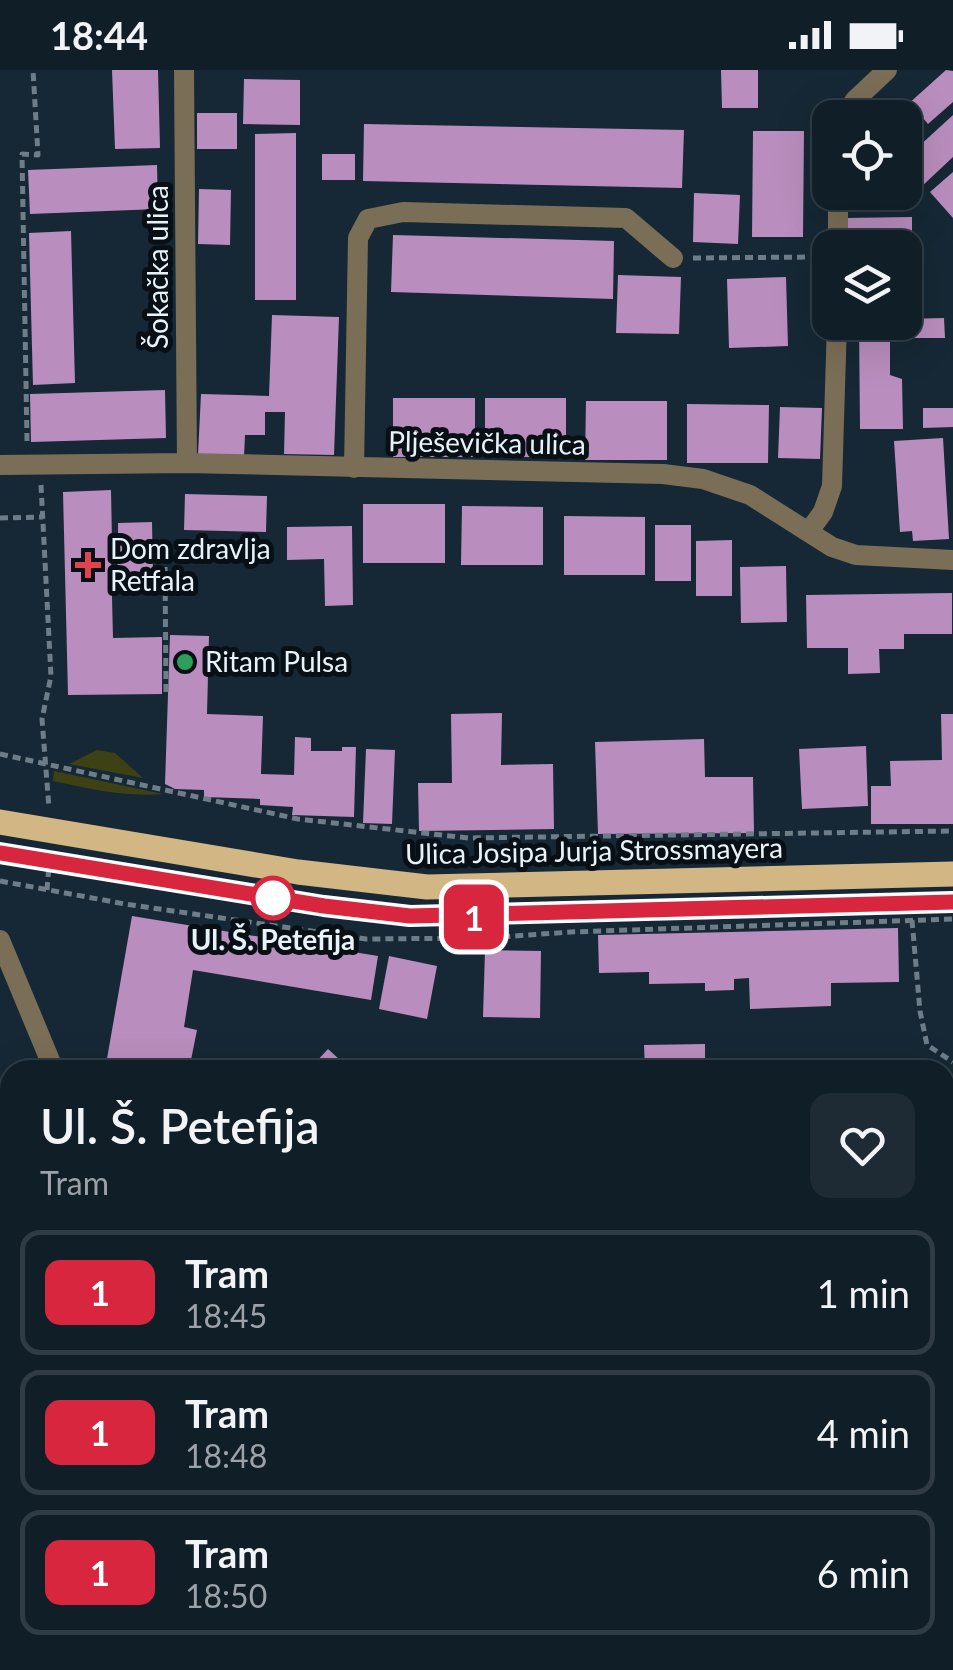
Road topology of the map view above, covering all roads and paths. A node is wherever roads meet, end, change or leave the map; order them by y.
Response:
1 (184, 70) edge
2 (887, 70) edge
3 (855, 100) edge
4 (812, 256) edge
5 (673, 258) joint
6 (836, 340) edge
7 (187, 463) junction
8 (0, 466) edge
9 (354, 468) junction
10 (44, 516) dead end
11 (0, 518) edge
12 (808, 531) junction
13 (953, 560) edge
14 (165, 568) dead end
15 (166, 694) dead end
16 (0, 754) edge
17 (0, 822) edge
18 (953, 831) edge
19 (953, 874) edge
20 (0, 881) edge
21 (953, 919) edge
22 (912, 920) junction
23 (0, 940) edge
24 (50, 1060) edge
25 (950, 1060) edge

1 - 7 street, Šokačka ulica
2 - 3 street
4 - 5 path
5 - 9 street
6 - 12 street
7 - 8 street, Plješevička ulica
7 - 9 street, Plješevička ulica
9 - 12 street, Plješevička ulica
10 - 11 path
12 - 13 street, Plješevička ulica
14 - 15 path
16 - 18 path
17 - 19 main road, Ulica Josipa Jurja Strossmayera
20 - 22 path
21 - 22 path
22 - 25 path
23 - 24 street

